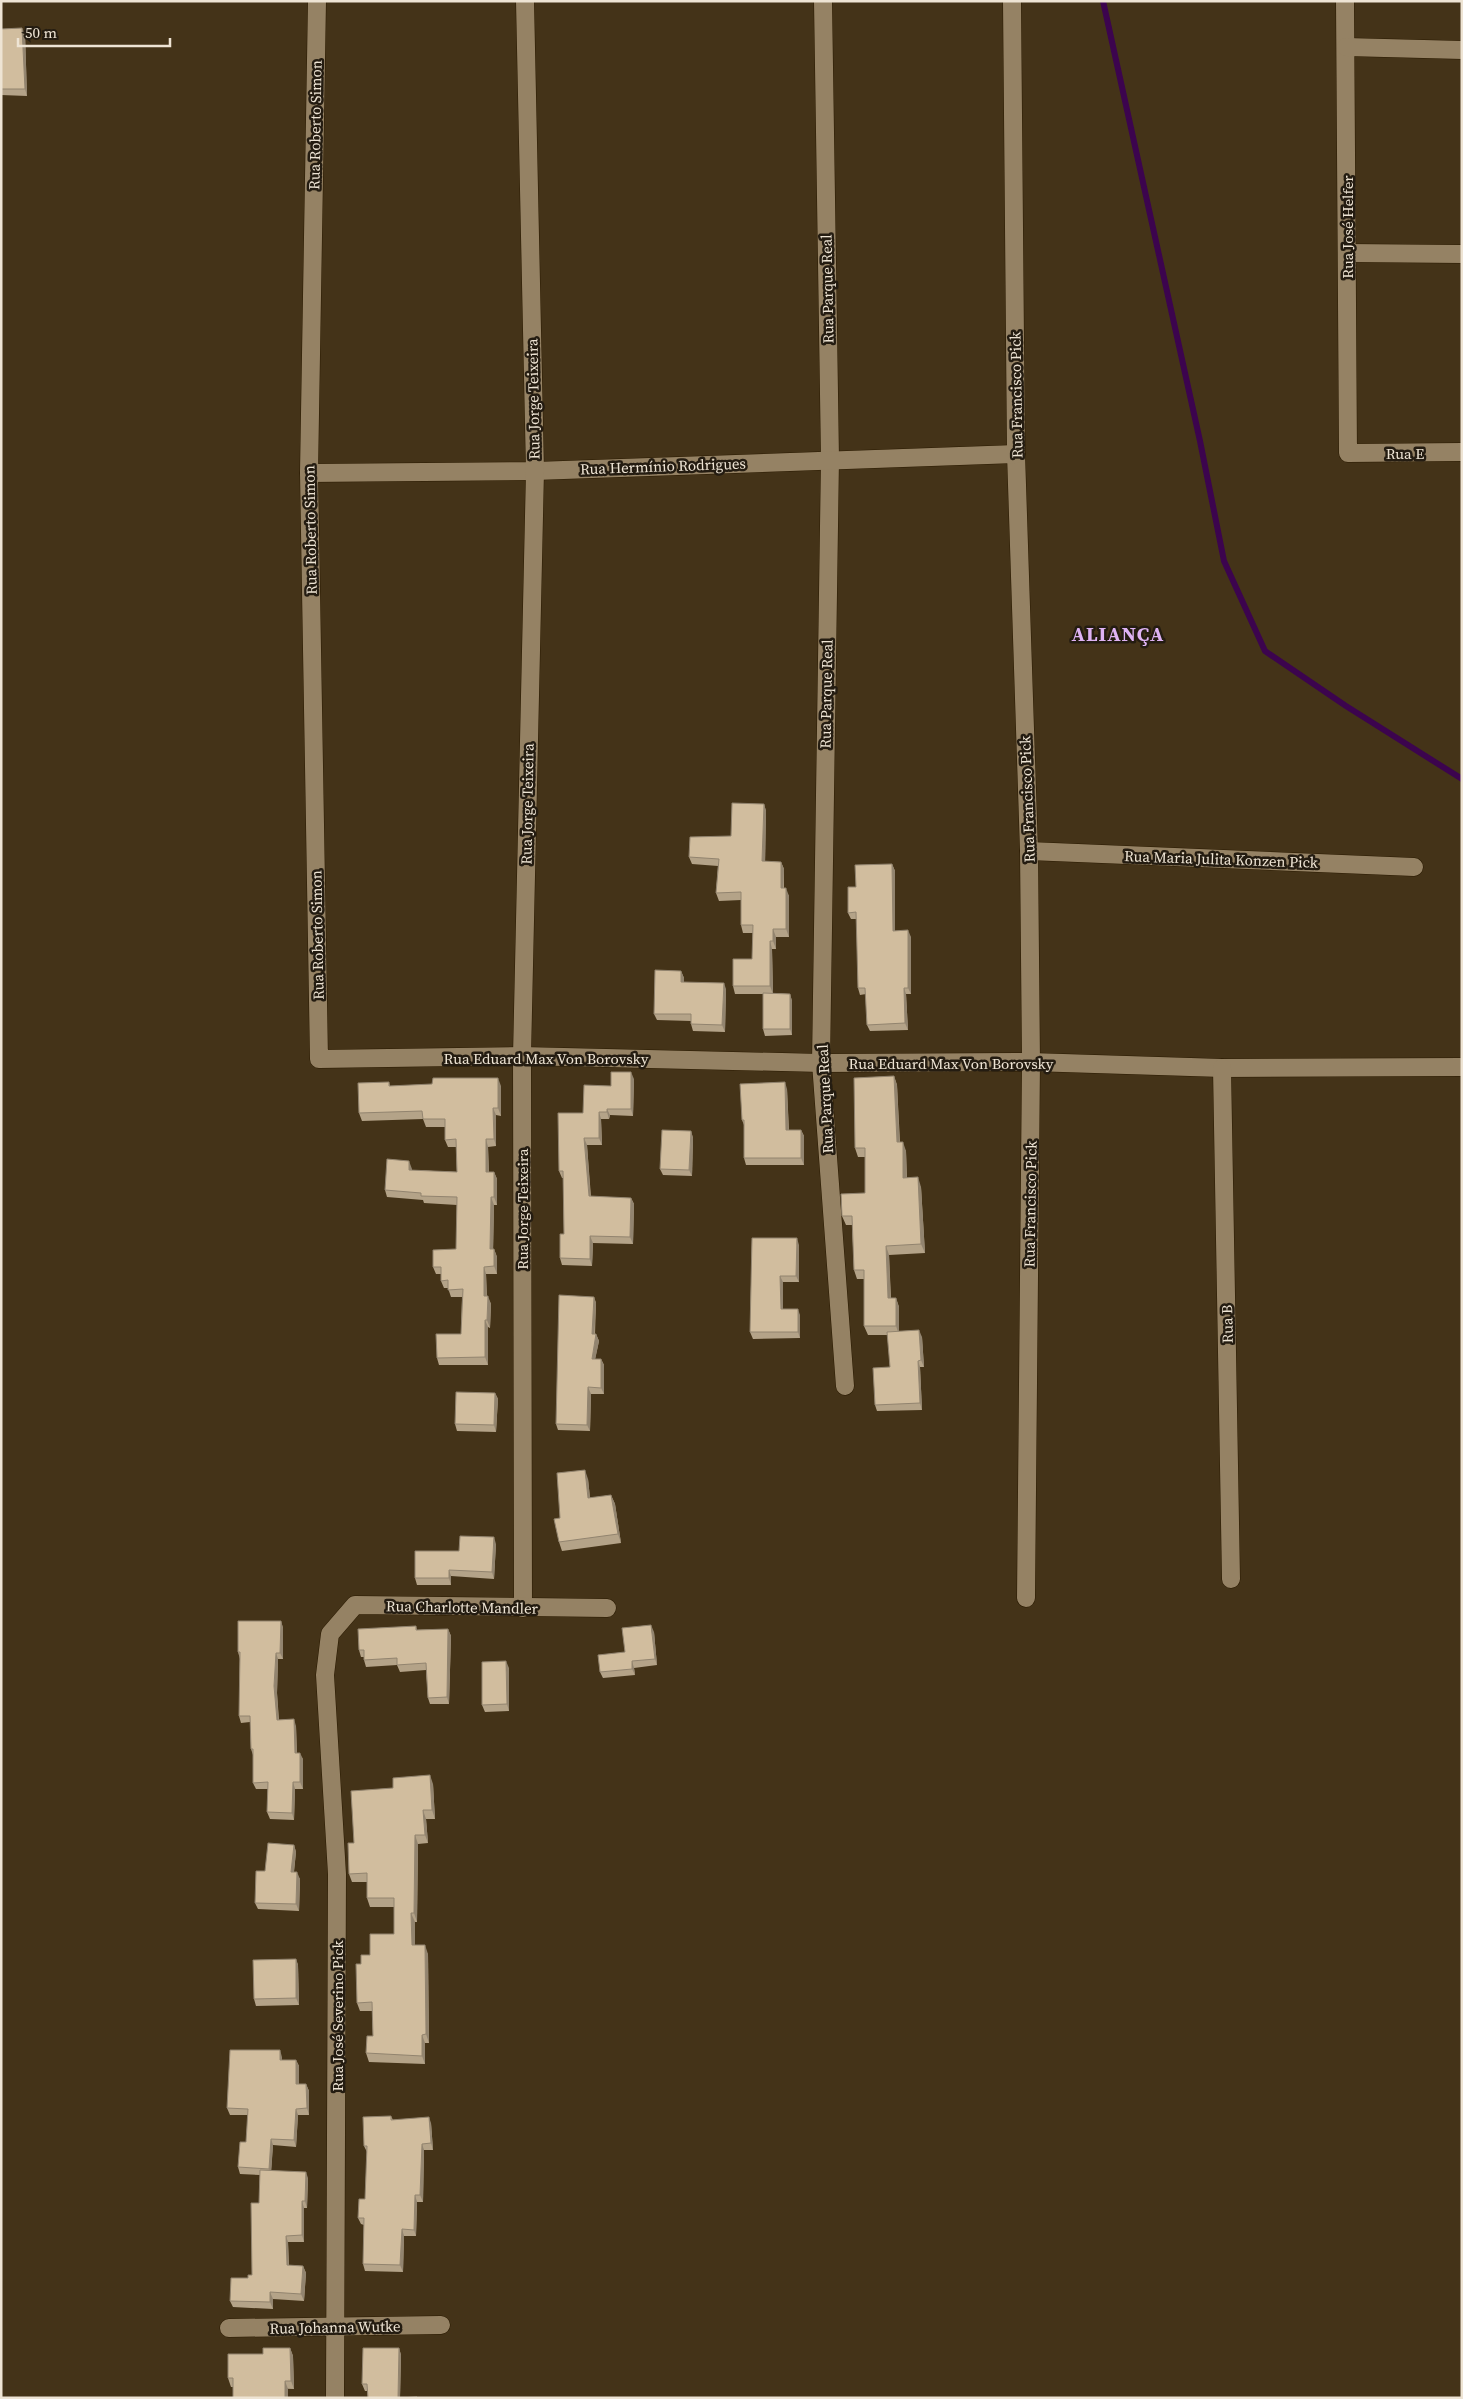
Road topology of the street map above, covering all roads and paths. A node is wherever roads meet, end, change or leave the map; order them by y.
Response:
1 (317, 1) edge
2 (525, 1) edge
3 (823, 1) edge
4 (1012, 1) edge
5 (1345, 1) edge
6 (1346, 47) junction
7 (1462, 50) edge
8 (1347, 253) junction
9 (1462, 254) edge
10 (1462, 452) edge
11 (1348, 453) joint
12 (1016, 454) junction
13 (830, 460) junction
14 (535, 471) junction
15 (309, 473) junction
16 (1029, 851) junction
17 (1414, 867) dead end
18 (522, 1056) junction
19 (320, 1059) joint
20 (821, 1062) junction
21 (1031, 1062) junction
22 (1462, 1067) edge
23 (1222, 1068) junction
24 (845, 1386) dead end
25 (1231, 1579) dead end
26 (1026, 1598) dead end
27 (523, 1608) junction
28 (607, 1608) dead end
29 (330, 1634) joint
30 (441, 2325) dead end
31 (336, 2326) junction
32 (228, 2328) dead end
33 (335, 2398) edge

1 - 15 street, Rua Roberto Simon
2 - 14 street, Rua Jorge Teixeira
3 - 13 street, Rua Parque Real
4 - 12 street, Rua Francisco Pick
5 - 6 street, Rua José Helfer
6 - 7 street
6 - 8 street, Rua José Helfer
8 - 9 street
8 - 11 street, Rua José Helfer
10 - 11 street, Rua E
12 - 13 street, Rua Hermínio Rodrigues
12 - 16 street, Rua Francisco Pick
13 - 14 street, Rua Hermínio Rodrigues
13 - 20 street, Rua Parque Real
14 - 15 street, Rua Hermínio Rodrigues
14 - 18 street, Rua Jorge Teixeira
15 - 19 street, Rua Roberto Simon
16 - 17 street, Rua Maria Julita Konzen Pick
16 - 21 street, Rua Francisco Pick
18 - 19 street, Rua Eduard Max Von Borovsky
18 - 20 street, Rua Eduard Max Von Borovsky
18 - 27 street, Rua Jorge Teixeira
20 - 21 street, Rua Eduard Max Von Borovsky
20 - 24 street, Rua Parque Real
21 - 23 street, Rua Eduard Max Von Borovsky
21 - 26 street, Rua Francisco Pick
22 - 23 street, Rua Eduard Max Von Borovsky
23 - 25 street, Rua B
27 - 28 street, Rua Charlotte Mandler
27 - 29 street, Rua Charlotte Mandler
29 - 31 street, Rua José Severino Pick
30 - 31 street, Rua Johanna Wutke
31 - 32 street, Rua Johanna Wutke
31 - 33 street, Rua José Severino Pick

